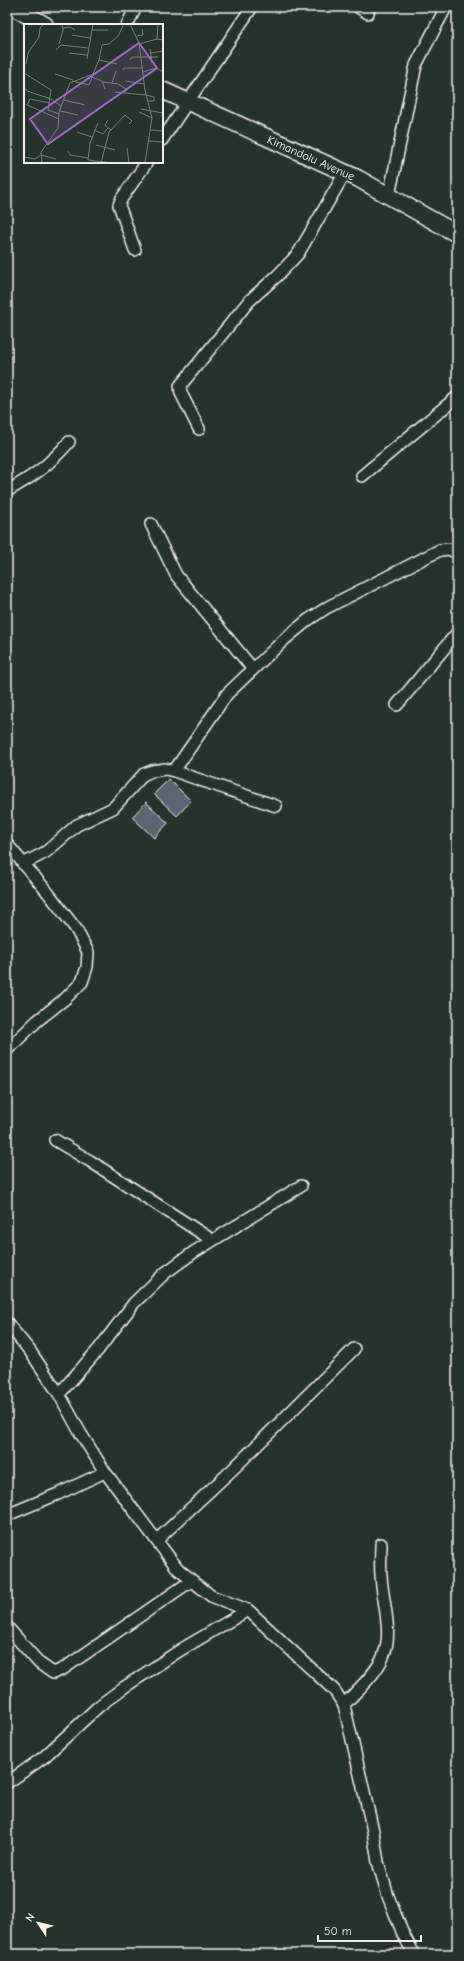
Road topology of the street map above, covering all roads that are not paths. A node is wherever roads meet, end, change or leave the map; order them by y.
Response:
1 (136, 7) edge
2 (252, 7) edge
3 (446, 7) edge
4 (18, 8) edge
5 (43, 24) edge
6 (128, 24) edge
7 (163, 90) edge
8 (188, 103) junction
9 (163, 139) edge
10 (145, 163) edge
11 (345, 173) junction
12 (389, 196) junction
13 (457, 234) edge
14 (135, 250) dead end
15 (457, 397) edge
16 (199, 429) dead end
17 (69, 442) dead end
18 (362, 476) dead end
19 (7, 491) edge
20 (151, 524) dead end
21 (457, 553) edge
22 (457, 633) edge
23 (252, 668) junction
24 (397, 705) dead end
25 (174, 771) junction
26 (276, 806) dead end
27 (7, 844) edge
28 (23, 864) junction
29 (7, 1050) edge
30 (55, 1140) dead end
31 (301, 1186) dead end
32 (212, 1240) junction
33 (7, 1323) edge
34 (354, 1349) dead end
35 (59, 1394) junction
36 (105, 1472) junction
37 (7, 1515) edge
38 (157, 1540) junction
39 (381, 1544) dead end
40 (190, 1581) junction
41 (248, 1610) junction
42 (7, 1627) edge
43 (344, 1705) junction
44 (7, 1783) edge
45 (414, 1954) edge

1 - 6 street
2 - 8 street
3 - 12 street
4 - 5 street
7 - 8 street, Kimandolu Avenue
8 - 9 street
8 - 11 street, Kimandolu Avenue
10 - 14 street
11 - 12 street, Kimandolu Avenue
11 - 16 street
12 - 13 street, Kimandolu Avenue
15 - 18 street
17 - 19 street
20 - 23 street
21 - 23 street
22 - 24 street
23 - 25 street
25 - 26 street
25 - 28 street
27 - 28 street
28 - 29 street
30 - 32 street
31 - 32 street
32 - 35 street
33 - 35 street
34 - 38 street
35 - 36 street
36 - 37 street
36 - 38 street
38 - 40 street
39 - 43 street
40 - 41 street
40 - 42 street
41 - 43 street
41 - 44 street
43 - 45 street

